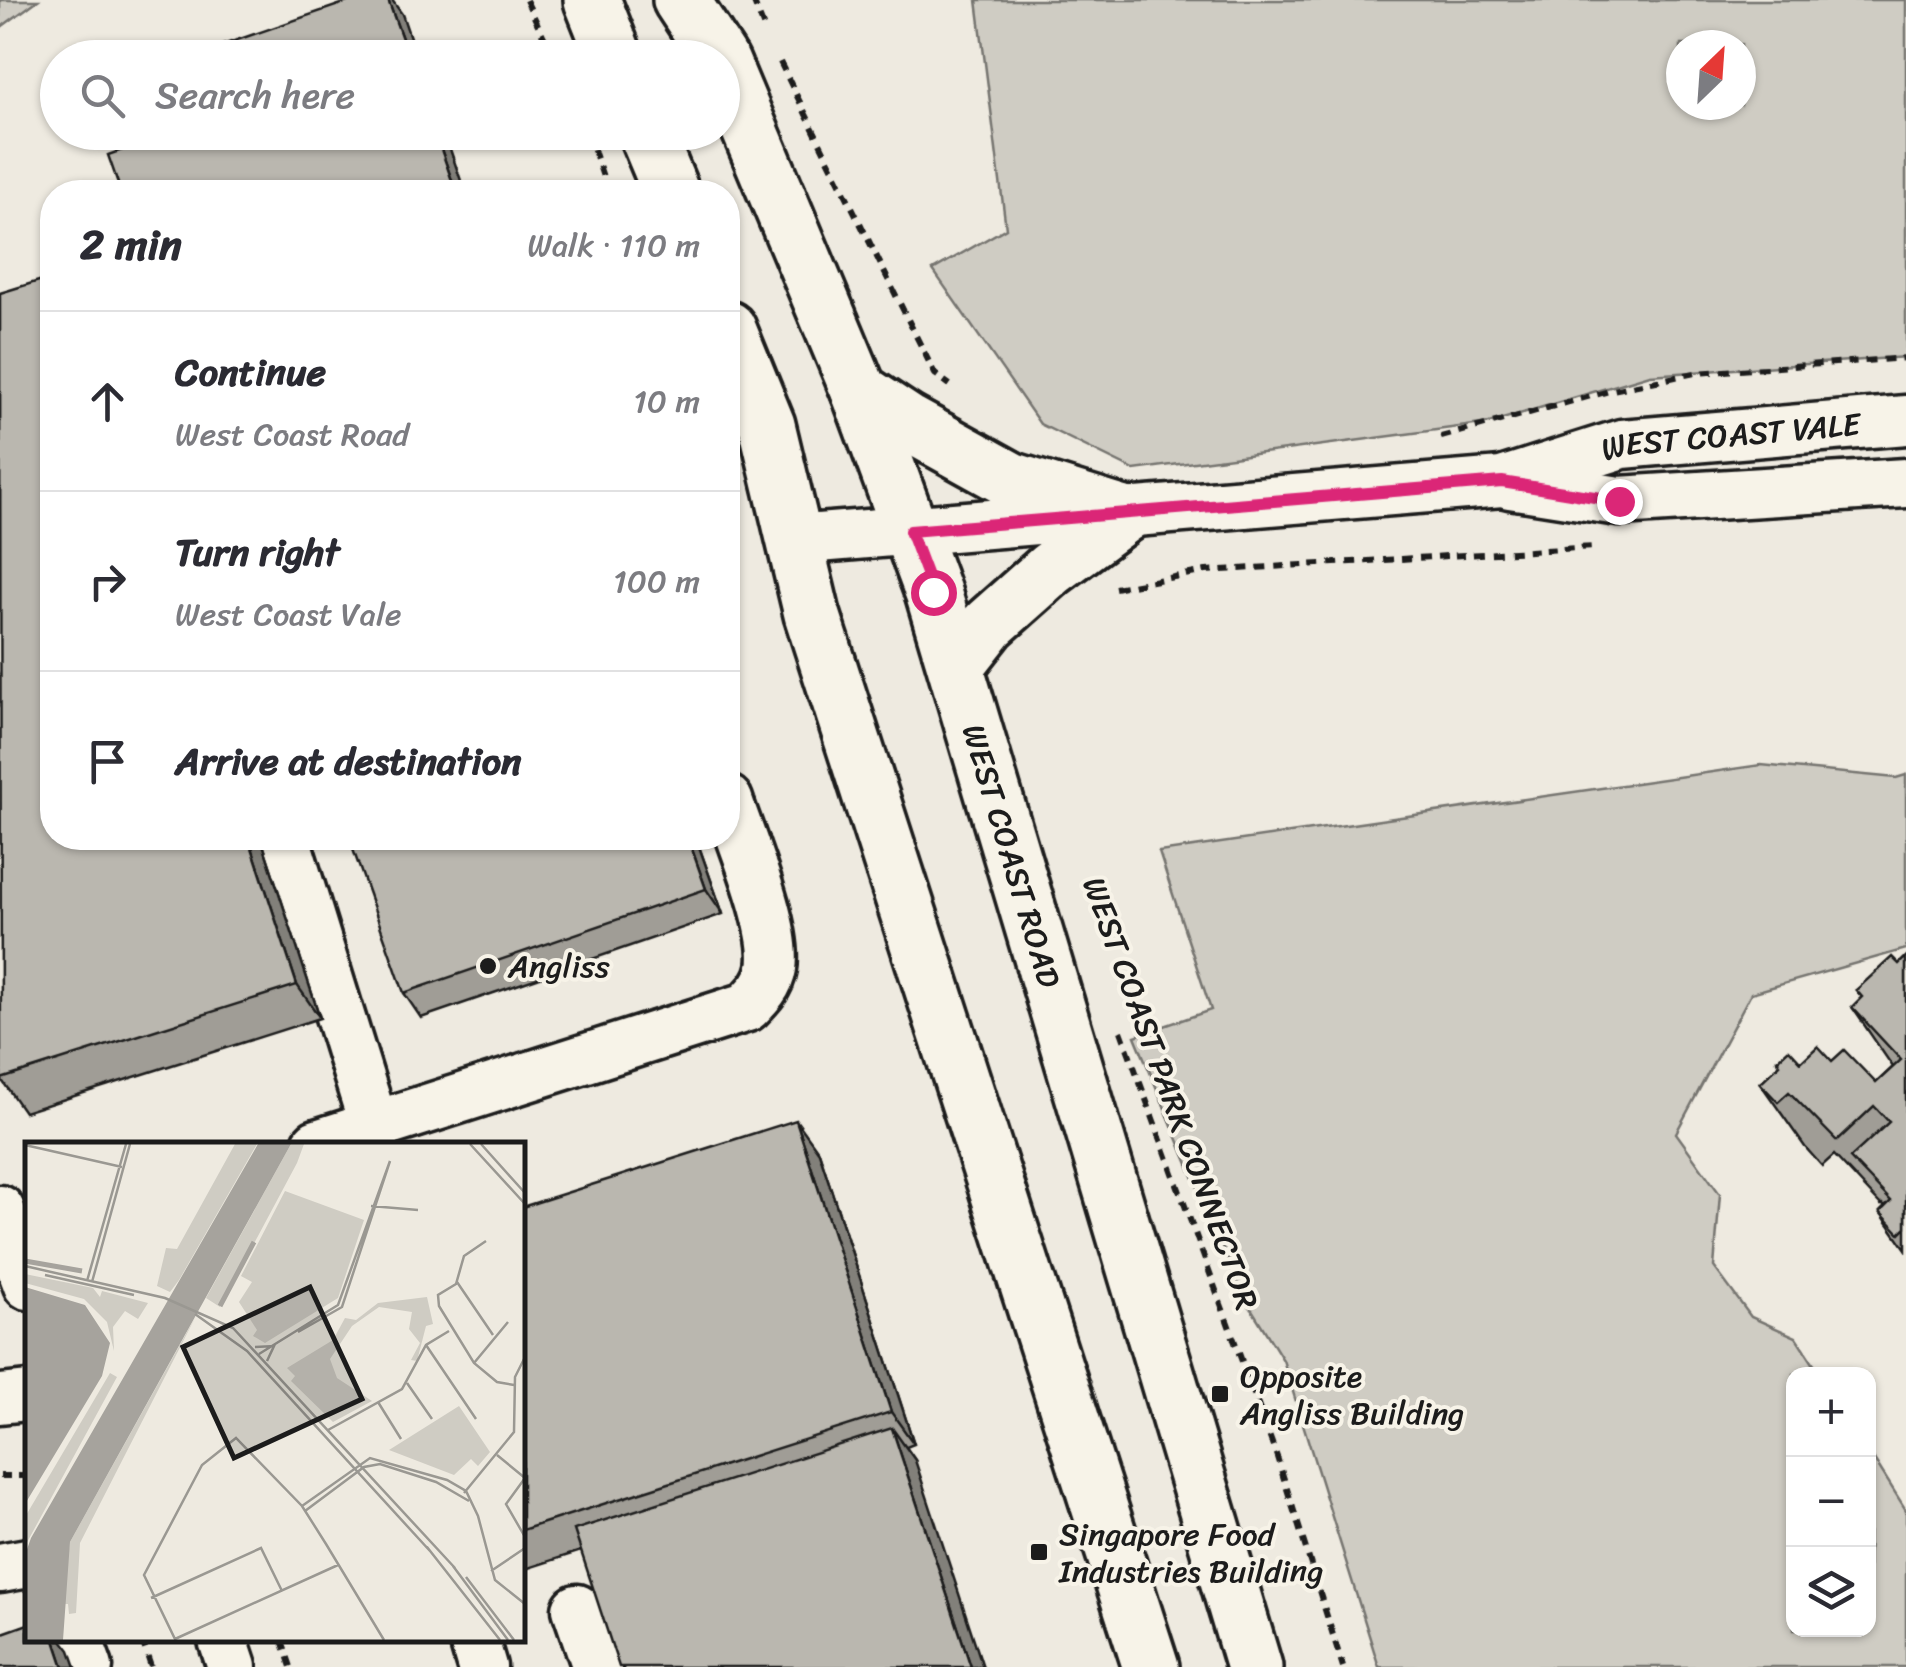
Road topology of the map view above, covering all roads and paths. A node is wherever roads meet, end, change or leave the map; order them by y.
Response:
1 (526, 0) edge
2 (592, 0) edge
3 (682, 0) edge
4 (753, 0) edge
5 (545, 40) edge
6 (609, 40) edge
7 (724, 40) edge
8 (740, 43) edge
9 (778, 56) dead end
10 (740, 61) edge
11 (594, 150) edge
12 (654, 150) edge
13 (604, 180) edge
14 (666, 180) edge
15 (740, 358) edge
16 (1906, 358) edge
17 (859, 391) junction
18 (957, 391) dead end
19 (1906, 420) edge
20 (1432, 440) dead end
21 (1502, 482) junction
22 (1906, 482) edge
23 (1124, 514) junction
24 (910, 531) junction
25 (794, 540) junction
26 (1607, 546) dead end
27 (1110, 590) dead end
28 (956, 666) junction
29 (740, 837) edge
30 (288, 850) edge
31 (1114, 1014) dead end
32 (374, 1126) junction
33 (323, 1142) edge
34 (0, 1210) edge
35 (25, 1277) edge
36 (25, 1396) edge
37 (0, 1399) edge
38 (25, 1564) edge
39 (0, 1568) edge
40 (578, 1609) dead end
41 (79, 1642) edge
42 (143, 1642) edge
43 (224, 1642) edge
44 (283, 1642) edge
45 (475, 1642) edge
46 (88, 1667) edge
47 (151, 1667) edge
48 (232, 1667) edge
49 (291, 1667) edge
50 (482, 1667) edge
51 (597, 1667) edge
52 (1151, 1667) edge
53 (1254, 1667) edge
54 (1343, 1667) edge

1 - 5 path
2 - 6 main road
3 - 7 main road, WEST COAST ROAD
4 - 8 path
9 - 18 path
10 - 17 main road, WEST COAST ROAD
11 - 13 path
12 - 14 main road
15 - 25 main road
16 - 20 path
17 - 23 main road
17 - 24 main road, WEST COAST ROAD
19 - 21 street, WEST COAST VALE
21 - 22 street, WEST COAST VALE
21 - 23 street, WEST COAST VALE
23 - 24 street, WEST COAST VALE
23 - 28 main road
24 - 25 street, WEST COAST VALE
24 - 28 main road, WEST COAST ROAD
25 - 52 main road
26 - 27 path
28 - 53 main road, WEST COAST ROAD
29 - 32 street
30 - 32 street
31 - 54 path, WEST COAST PARK CONNECTOR
32 - 33 street
34 - 35 street
36 - 37 street
38 - 39 street
40 - 51 street
41 - 46 street
42 - 47 path
43 - 48 street
44 - 49 path
45 - 50 street

